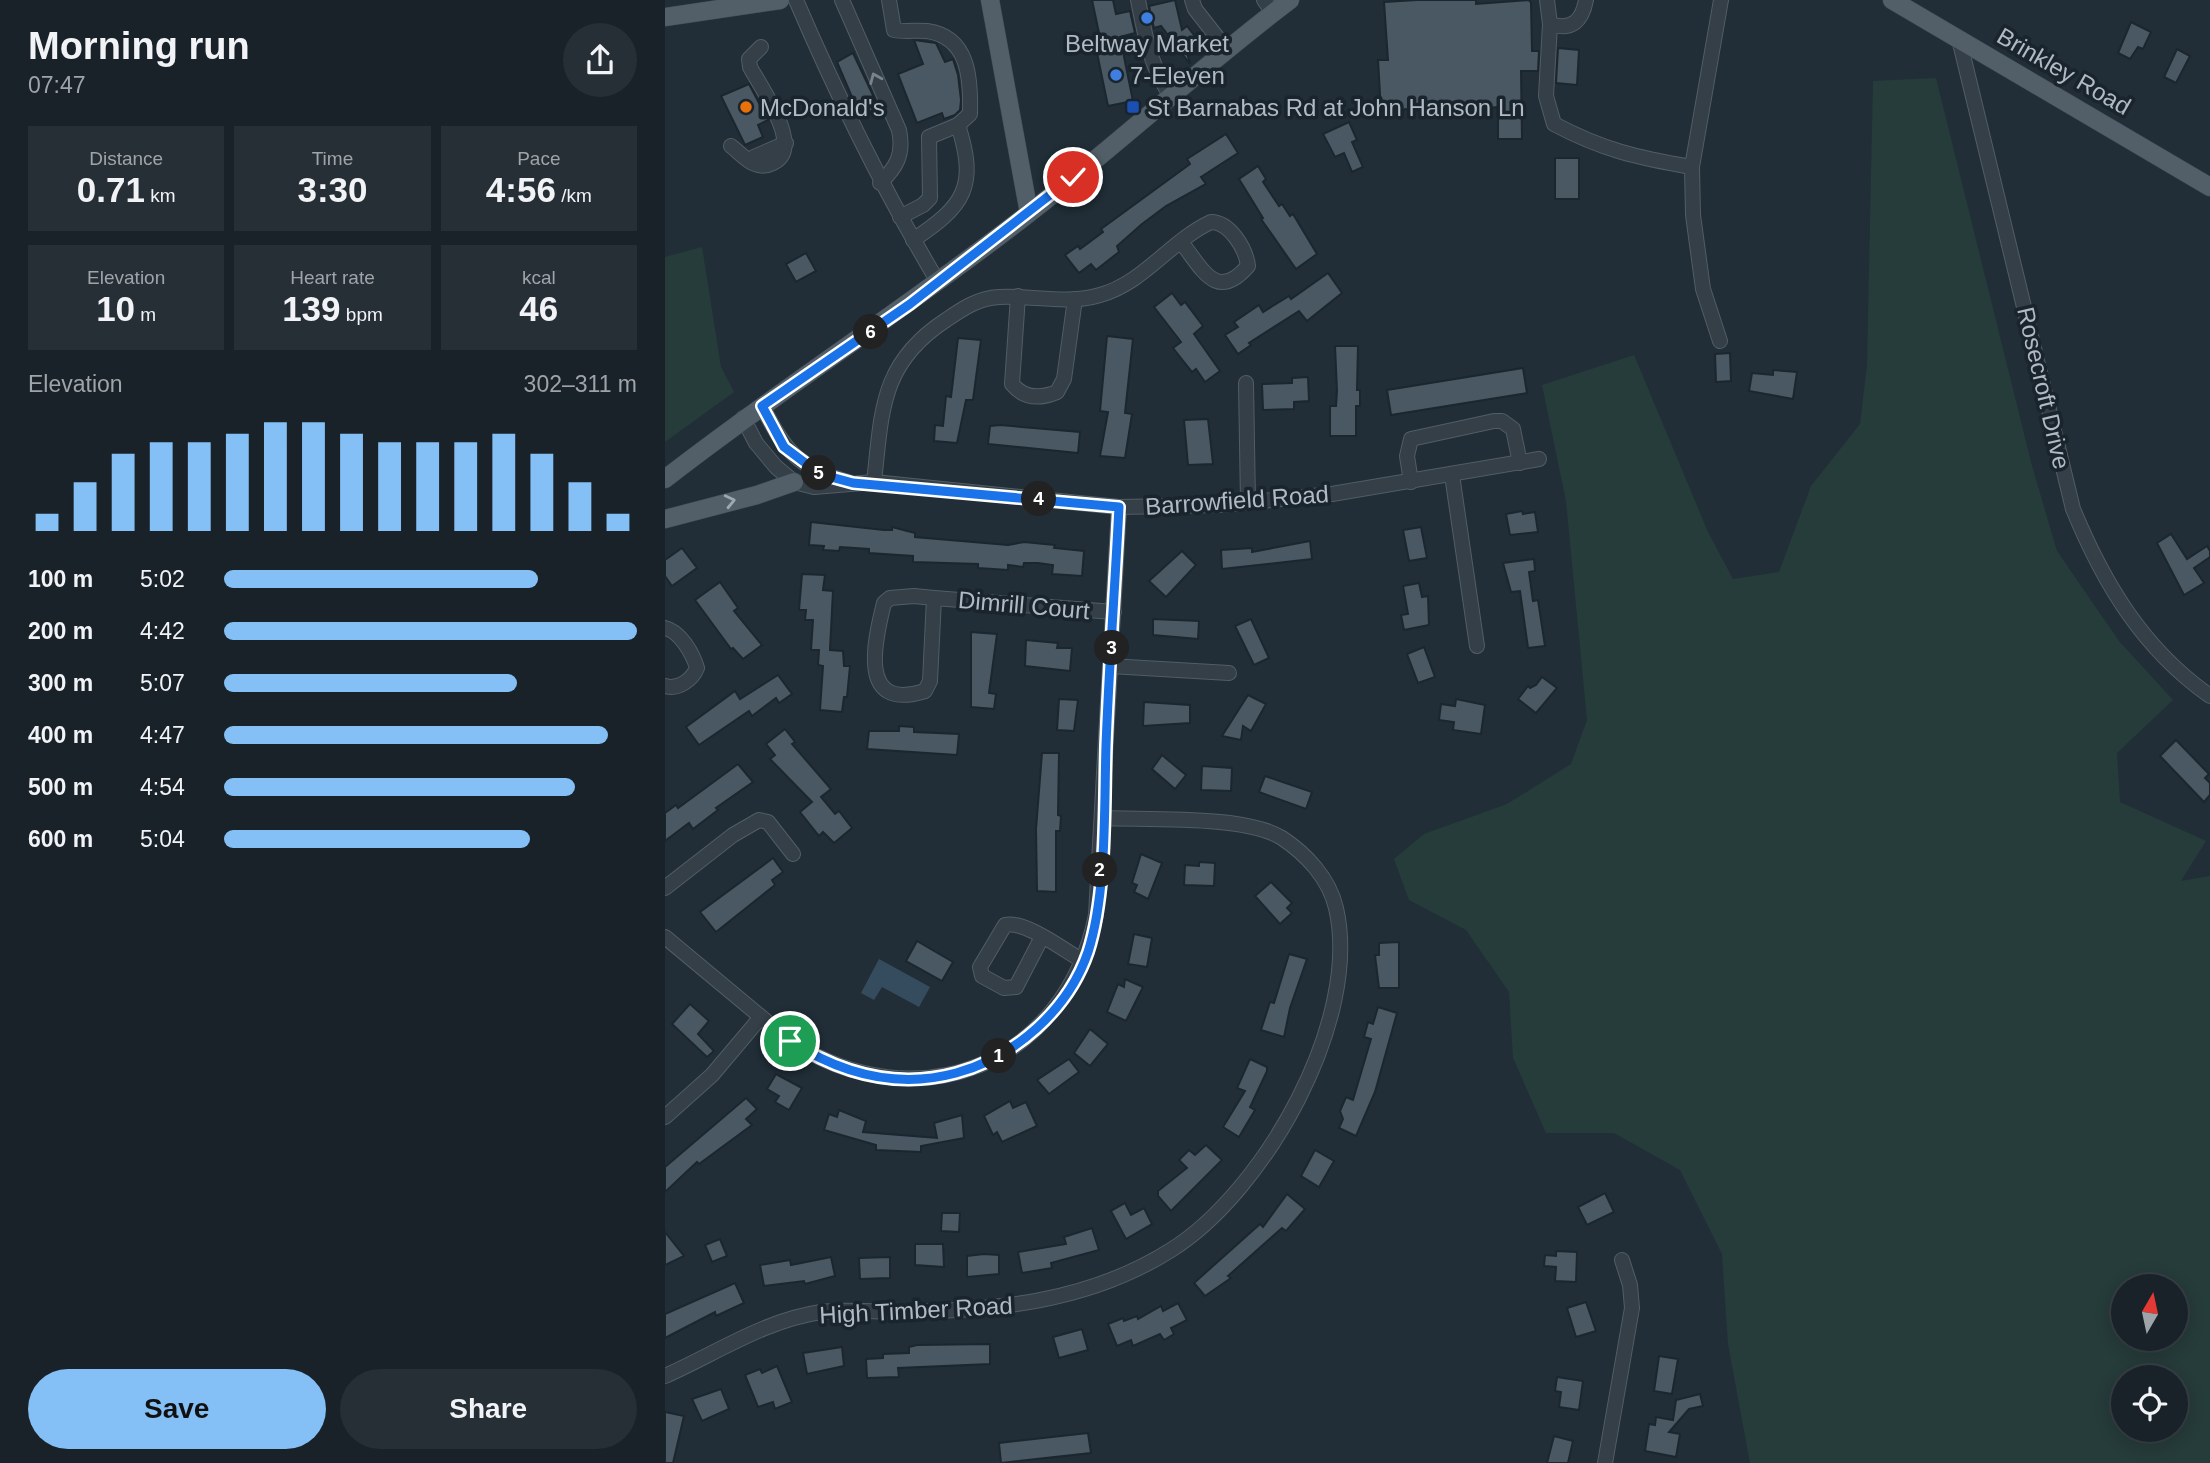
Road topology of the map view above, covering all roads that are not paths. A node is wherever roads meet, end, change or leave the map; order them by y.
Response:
1 (780, 0) edge
2 (796, 0) edge
3 (842, 0) edge
4 (890, 0) edge
5 (990, 0) edge
6 (1138, 0) edge
7 (1192, 0) edge
8 (1290, 0) edge
9 (1547, 0) edge
10 (1586, 0) edge
11 (1721, 0) edge
12 (1892, 0) edge
13 (1268, 7) edge
14 (665, 18) edge
15 (1550, 24) junction
16 (1959, 39) junction
17 (761, 47) dead end
18 (1227, 50) junction
19 (1171, 96) junction
20 (958, 125) junction
21 (731, 146) dead end
22 (1692, 167) junction
23 (880, 183) junction
24 (2210, 187) edge
25 (1029, 213) junction
26 (900, 217) junction
27 (913, 240) junction
28 (1181, 242) junction
29 (938, 282) junction
30 (1019, 296) junction
31 (1075, 299) junction
32 (1720, 341) dead end
33 (1246, 383) dead end
34 (762, 406) junction
35 (744, 418) junction
36 (1539, 459) dead end
37 (1520, 463) junction
38 (1452, 475) junction
39 (665, 479) edge
40 (794, 481) junction
41 (874, 482) junction
42 (1411, 482) junction
43 (853, 483) junction
44 (1248, 503) junction
45 (1119, 507) junction
46 (665, 519) edge
47 (935, 598) junction
48 (1114, 612) junction
49 (665, 628) edge
50 (1477, 646) dead end
51 (1110, 666) junction
52 (1229, 673) dead end
53 (665, 686) edge
54 (2210, 696) edge
55 (1103, 818) junction
56 (793, 854) dead end
57 (665, 888) edge
58 (665, 937) edge
59 (1042, 937) junction
60 (1083, 961) junction
61 (761, 1017) junction
62 (665, 1117) edge
63 (1622, 1260) dead end
64 (665, 1376) edge
65 (1605, 1463) edge

1 - 14 main road
2 - 23 street
23 -> 3 street
4 - 20 street
5 - 25 main road
6 - 19 street
7 - 18 street
8 - 13 main road
9 - 15 street
10 - 15 street
11 - 22 street
12 - 16 main road, Brinkley Road
13 - 18 main road
15 - 22 street
16 - 24 main road, Brinkley Road
16 - 54 street, Rosecroft Drive
17 - 21 street
18 - 19 main road
19 - 25 main road
20 - 26 street
20 - 27 street
22 - 32 street
23 - 26 street
25 - 29 main road
26 - 27 street
27 - 29 street
28 - 28 street
28 - 31 street
29 - 34 main road
30 - 31 street
30 - 31 street
30 - 41 street
33 - 44 street
34 - 35 main road
34 - 43 street, Barrowfield Road
35 - 39 main road
35 - 40 street
36 - 37 street, Barrowfield Road
37 - 38 street, Barrowfield Road
37 - 42 street
38 - 42 street, Barrowfield Road
38 - 50 street
40 - 43 street, Barrowfield Road
46 -> 40 main road
41 - 43 street, Barrowfield Road
41 - 45 street, Barrowfield Road
42 - 44 street, Barrowfield Road
44 - 45 street, Barrowfield Road
45 - 48 street
47 - 47 street, Dimrill Court
47 - 48 street, Dimrill Court
48 - 51 street
49 - 53 street
51 - 52 street
51 - 55 street
55 - 60 street
55 - 64 street, High Timber Road
56 - 57 street
58 - 61 street
59 - 59 street
59 - 60 street
60 - 61 street
61 - 62 street
63 - 65 street

